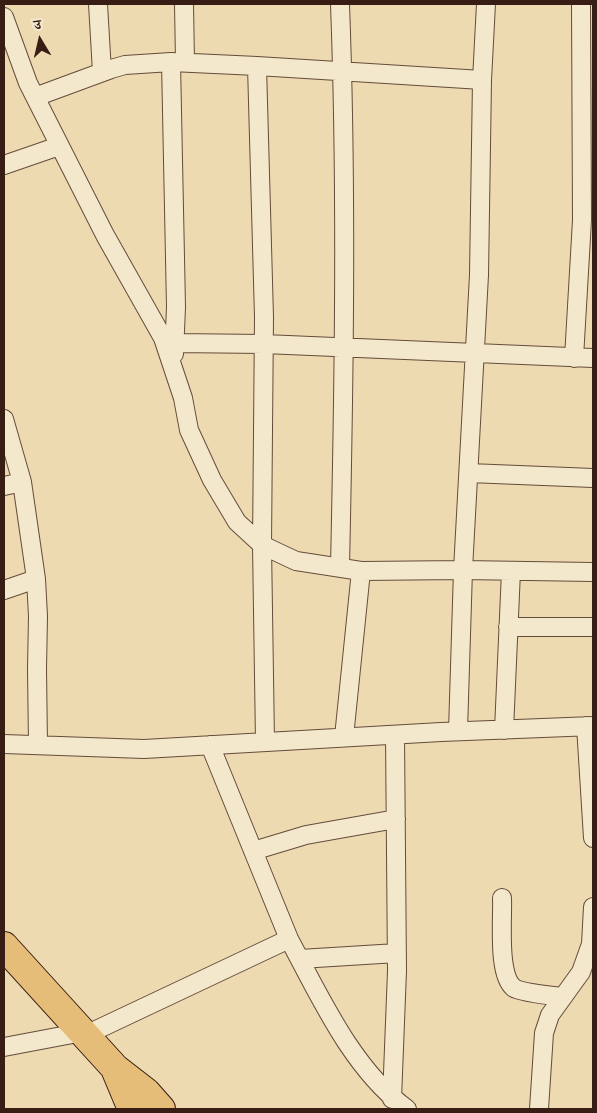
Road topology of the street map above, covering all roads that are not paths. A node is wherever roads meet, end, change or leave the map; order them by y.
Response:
1 (98, 4) edge
2 (184, 4) edge
3 (340, 4) edge
4 (486, 4) edge
5 (581, 4) edge
6 (4, 17) edge
7 (178, 62) junction
8 (257, 66) junction
9 (342, 71) junction
10 (102, 72) junction
11 (482, 80) junction
12 (35, 97) junction
13 (59, 146) junction
14 (4, 165) edge
15 (175, 344) junction
16 (264, 344) junction
17 (344, 349) junction
18 (476, 352) junction
19 (574, 358) junction
20 (593, 358) edge
21 (174, 368) junction
22 (4, 419) edge
23 (469, 473) junction
24 (593, 478) edge
25 (22, 482) junction
26 (4, 486) edge
27 (262, 545) junction
28 (340, 567) junction
29 (464, 570) junction
30 (361, 571) junction
31 (511, 571) junction
32 (593, 572) edge
33 (36, 579) junction
34 (4, 590) edge
35 (508, 627) junction
36 (593, 627) edge
37 (590, 726) edge
38 (504, 730) junction
39 (458, 731) junction
40 (395, 734) junction
41 (344, 738) junction
42 (265, 742) junction
43 (4, 744) edge
44 (38, 745) junction
45 (210, 745) junction
46 (396, 819) junction
47 (593, 838) edge
48 (253, 851) junction
49 (502, 898) dead end
50 (593, 907) edge
51 (289, 939) junction
52 (592, 944) edge
53 (4, 946) edge
54 (397, 953) junction
55 (300, 959) junction
56 (563, 997) junction
57 (83, 1032) junction
58 (4, 1047) edge
59 (115, 1068) junction
60 (392, 1099) junction
61 (129, 1107) edge
62 (161, 1109) edge
63 (407, 1109) edge
64 (539, 1109) edge

1 - 10 street
2 - 7 street
3 - 9 street
4 - 11 street
5 - 19 street
6 - 12 street
7 - 8 street
7 - 10 street
7 - 15 street
8 - 9 street
8 - 16 street
9 - 11 street
9 - 17 street
10 - 12 street
11 - 18 street
12 - 13 street
13 - 14 street
13 - 21 street
15 - 16 street
15 - 21 street
16 - 17 street
16 - 27 street
17 - 18 street
17 - 28 street
18 - 19 street
18 - 23 street
19 - 20 street
21 - 27 street
22 - 25 street
23 - 24 street
23 - 29 street
25 - 26 street
25 - 33 street
27 - 28 street
27 - 42 street
28 - 30 street
29 - 30 street
29 - 31 street
29 - 39 street
30 - 41 street
31 - 32 street
31 - 35 street
33 - 34 street
33 - 44 street
35 - 36 street
35 - 38 street
37 - 38 street
37 - 47 street
38 - 39 street
39 - 40 street
40 - 41 street
40 - 46 street
41 - 42 street
42 - 45 street
43 - 44 street
44 - 45 street
45 - 48 street
46 - 48 street
46 - 54 street
48 - 51 street
49 - 56 street
50 - 52 street
51 - 55 street
51 - 57 street
52 - 56 street
53 - 57 main road
54 - 55 street
54 - 60 street
55 - 60 street
56 - 64 street
57 - 58 street
57 - 59 main road
59 - 61 main road
59 - 62 main road
60 - 63 street

